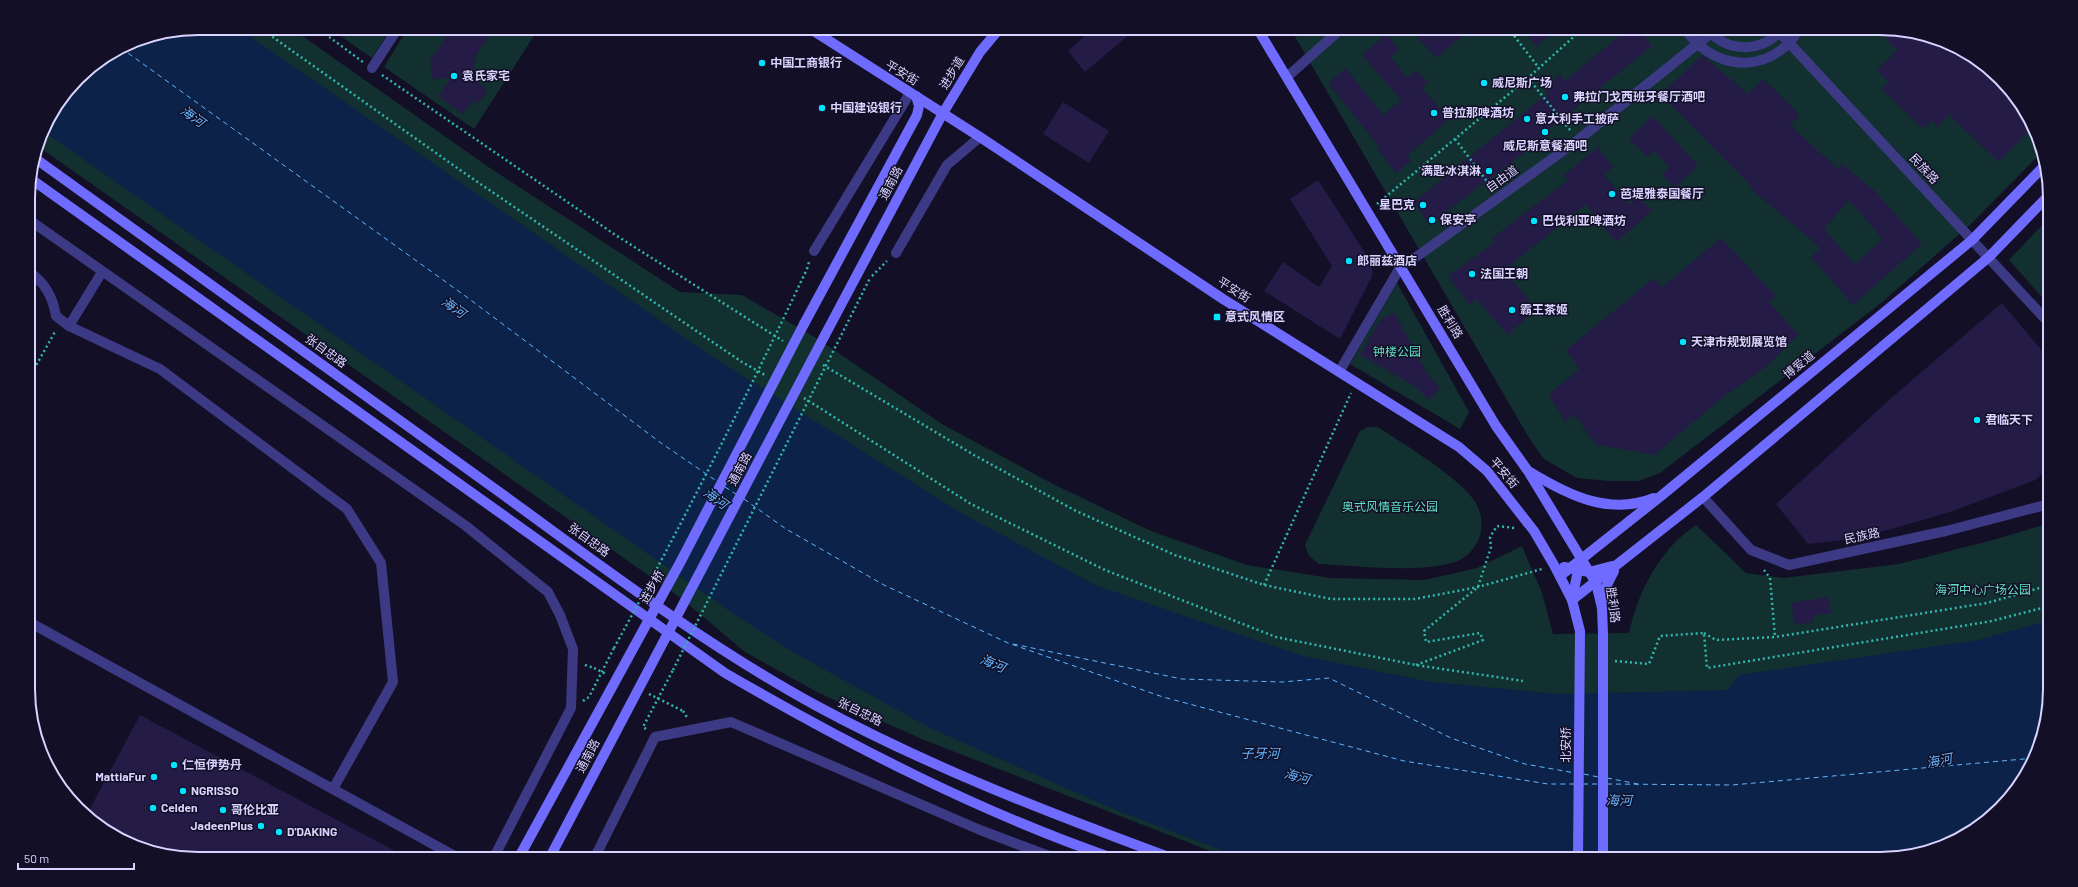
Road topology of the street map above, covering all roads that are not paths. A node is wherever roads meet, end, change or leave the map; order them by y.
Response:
1 (393, 35) edge
2 (821, 35) edge
3 (994, 35) edge
4 (1262, 35) edge
5 (1334, 35) edge
6 (1690, 35) edge
7 (1705, 35) edge
8 (1714, 35) edge
9 (1775, 35) edge
10 (1783, 35) edge
11 (1795, 35) edge
12 (1789, 43) junction
13 (1697, 44) junction
14 (372, 68) road end
15 (1287, 77) junction
16 (913, 94) junction
17 (943, 113) junction
18 (980, 137) junction
19 (40, 161) edge
20 (2041, 170) edge
21 (36, 182) edge
22 (2043, 201) edge
23 (35, 224) edge
24 (1972, 240) junction
25 (814, 251) dead end
26 (896, 253) road end
27 (1989, 257) junction
28 (1401, 266) junction
29 (102, 272) junction
30 (35, 278) edge
31 (2043, 316) edge
32 (65, 323) junction
33 (804, 324) joint
34 (1340, 372) junction
35 (1528, 471) junction
36 (1661, 496) junction
37 (1702, 497) junction
38 (2043, 506) edge
39 (1582, 558) junction
40 (1620, 562) junction
41 (1553, 563) junction
42 (1573, 570) junction
43 (1589, 572) junction
44 (1560, 576) junction
45 (1596, 582) junction
46 (1572, 600) junction
47 (1602, 608) junction
48 (35, 625) edge
49 (1580, 631) joint
50 (333, 789) junction
51 (447, 852) edge
52 (498, 852) edge
53 (522, 852) edge
54 (553, 852) edge
55 (598, 852) edge
56 (1038, 852) edge
57 (1098, 852) edge
58 (1155, 852) edge
59 (1578, 852) edge
60 (1603, 852) edge

1 - 14 street
2 - 16 main road, 平安街
3 - 17 main road, 进步道
4 - 15 main road, 胜利路
5 - 15 street
6 - 13 street
7 - 13 street, 自由道
8 - 9 street
10 - 12 street, 民族路
11 - 12 street
12 - 13 street
12 - 24 street, 民族路
13 - 28 street, 自由道
15 - 28 main road, 胜利路
16 - 17 main road, 平安街
16 - 25 street
16 - 33 main road, 通南路
17 - 18 main road, 平安街
17 - 54 main road, 通南路, bridge
18 - 26 street
18 - 34 main road, 平安街
19 - 58 main road, 张自忠路
20 - 24 main road, 博爱道
21 - 57 main road
22 - 27 main road
23 - 29 street
24 - 27 street, 民族路
24 - 36 main road, 博爱道
27 - 31 street, 民族路
27 - 37 main road
28 - 34 street, 自由道
28 - 35 main road, 胜利路
29 - 32 street
29 - 52 street
30 - 32 street
32 - 50 street
33 - 53 main road, 进步桥, bridge
34 - 41 main road, 平安街
35 - 36 main road
35 - 39 main road, 胜利路
36 - 39 main road, 博爱道
37 - 38 street, 民族路
37 - 40 main road
39 - 42 main road, 博爱道
39 - 43 main road, 胜利路
40 - 43 main road
40 - 45 main road
40 - 47 main road
41 - 42 main road
41 - 44 main road, 平安街
42 - 43 main road
42 - 44 main road, 博爱道
42 - 46 main road
43 - 45 main road, 胜利路
44 - 46 main road, 平安街
45 - 46 main road
45 - 47 main road, 胜利路
46 - 49 main road, 平安街
47 - 60 main road, 胜利路
48 - 50 street
49 - 59 main road, 北安桥
50 - 51 street
55 - 56 street

